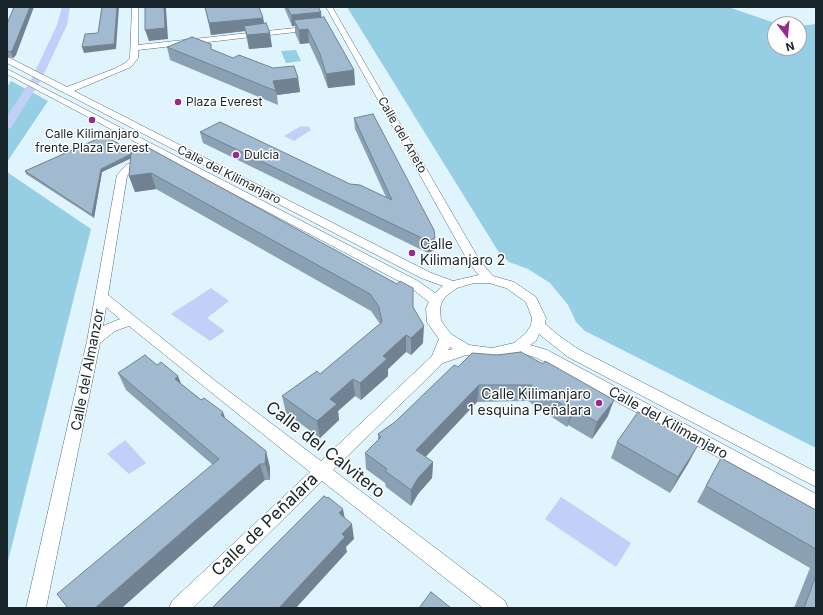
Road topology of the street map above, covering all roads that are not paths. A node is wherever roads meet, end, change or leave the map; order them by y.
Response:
1 (135, 7) edge
2 (329, 7) edge
3 (318, 27) edge
4 (134, 48) junction
5 (7, 60) edge
6 (7, 71) edge
7 (45, 85) junction
8 (68, 90) junction
9 (162, 152) junction
10 (475, 263) junction
11 (474, 279) junction
12 (489, 279) junction
13 (453, 285) junction
14 (102, 297) junction
15 (436, 301) junction
16 (130, 320) junction
17 (538, 325) junction
18 (446, 338) junction
19 (94, 341) junction
20 (518, 347) junction
21 (466, 350) junction
22 (438, 359) junction
23 (322, 471) junction
24 (816, 480) edge
25 (816, 503) edge
26 (36, 608) edge
27 (179, 608) edge
28 (498, 608) edge

1 - 4 street
2 - 10 street, Calle del Aneto
3 - 4 street
4 - 8 street
5 - 7 street, Calle del Kilimanjaro
6 - 7 street, Calle del Kilimanjaro
7 - 8 street, Calle del Kilimanjaro
7 - 9 street, Calle del Kilimanjaro
8 - 13 street, Calle del Kilimanjaro
9 - 14 street, Calle del Almanzor
9 - 15 street, Calle del Kilimanjaro
10 - 11 street
10 - 12 street, Calle del Aneto
11 - 12 street
11 - 13 street
12 - 17 street
13 - 15 street
14 - 16 street, Calle del Calvitero
14 - 19 street, Calle del Almanzor
15 - 18 street, Calle del Kilimanjaro
16 - 19 street
16 - 23 street, Calle del Calvitero
17 - 20 street, Calle del Kilimanjaro
17 - 24 street, Calle del Kilimanjaro
18 - 21 street, Calle del Kilimanjaro
18 - 22 street, Calle de Peñalara
19 - 26 street, Calle del Almanzor
20 - 21 street, Calle del Kilimanjaro
20 - 25 street, Calle del Kilimanjaro
21 - 22 street, Calle de Peñalara
22 - 23 street, Calle de Peñalara
23 - 27 street, Calle de Peñalara
23 - 28 street, Calle del Calvitero

